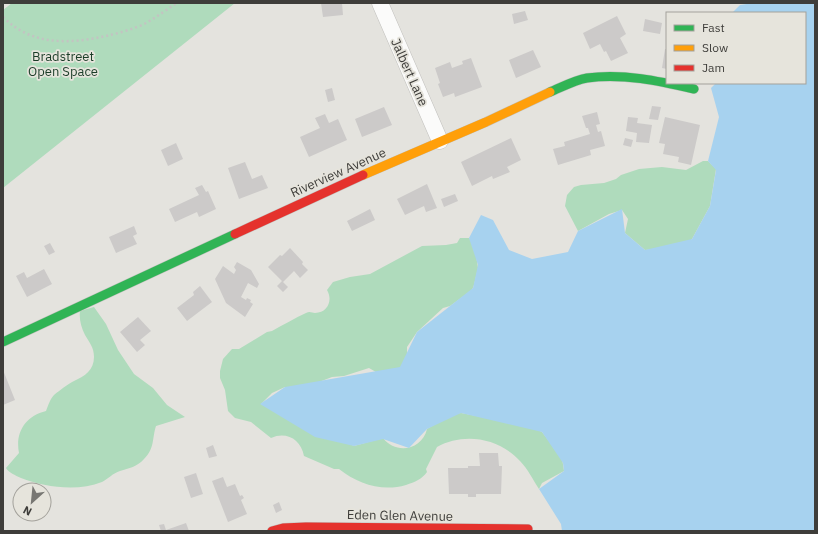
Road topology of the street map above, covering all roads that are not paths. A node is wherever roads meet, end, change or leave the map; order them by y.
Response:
1 (380, 3) edge
2 (666, 83) edge
3 (671, 84) edge
4 (694, 89) dead end
5 (440, 141) junction
6 (3, 342) edge
7 (528, 529) dead end
8 (283, 530) edge
9 (272, 531) edge

1 - 5 street, Jalbert Lane
2 - 5 street, Riverview Avenue
3 - 4 street, Riverview Avenue
5 - 6 street, Riverview Avenue
7 - 8 street, Eden Glen Avenue
8 - 9 street, Eden Glen Avenue

